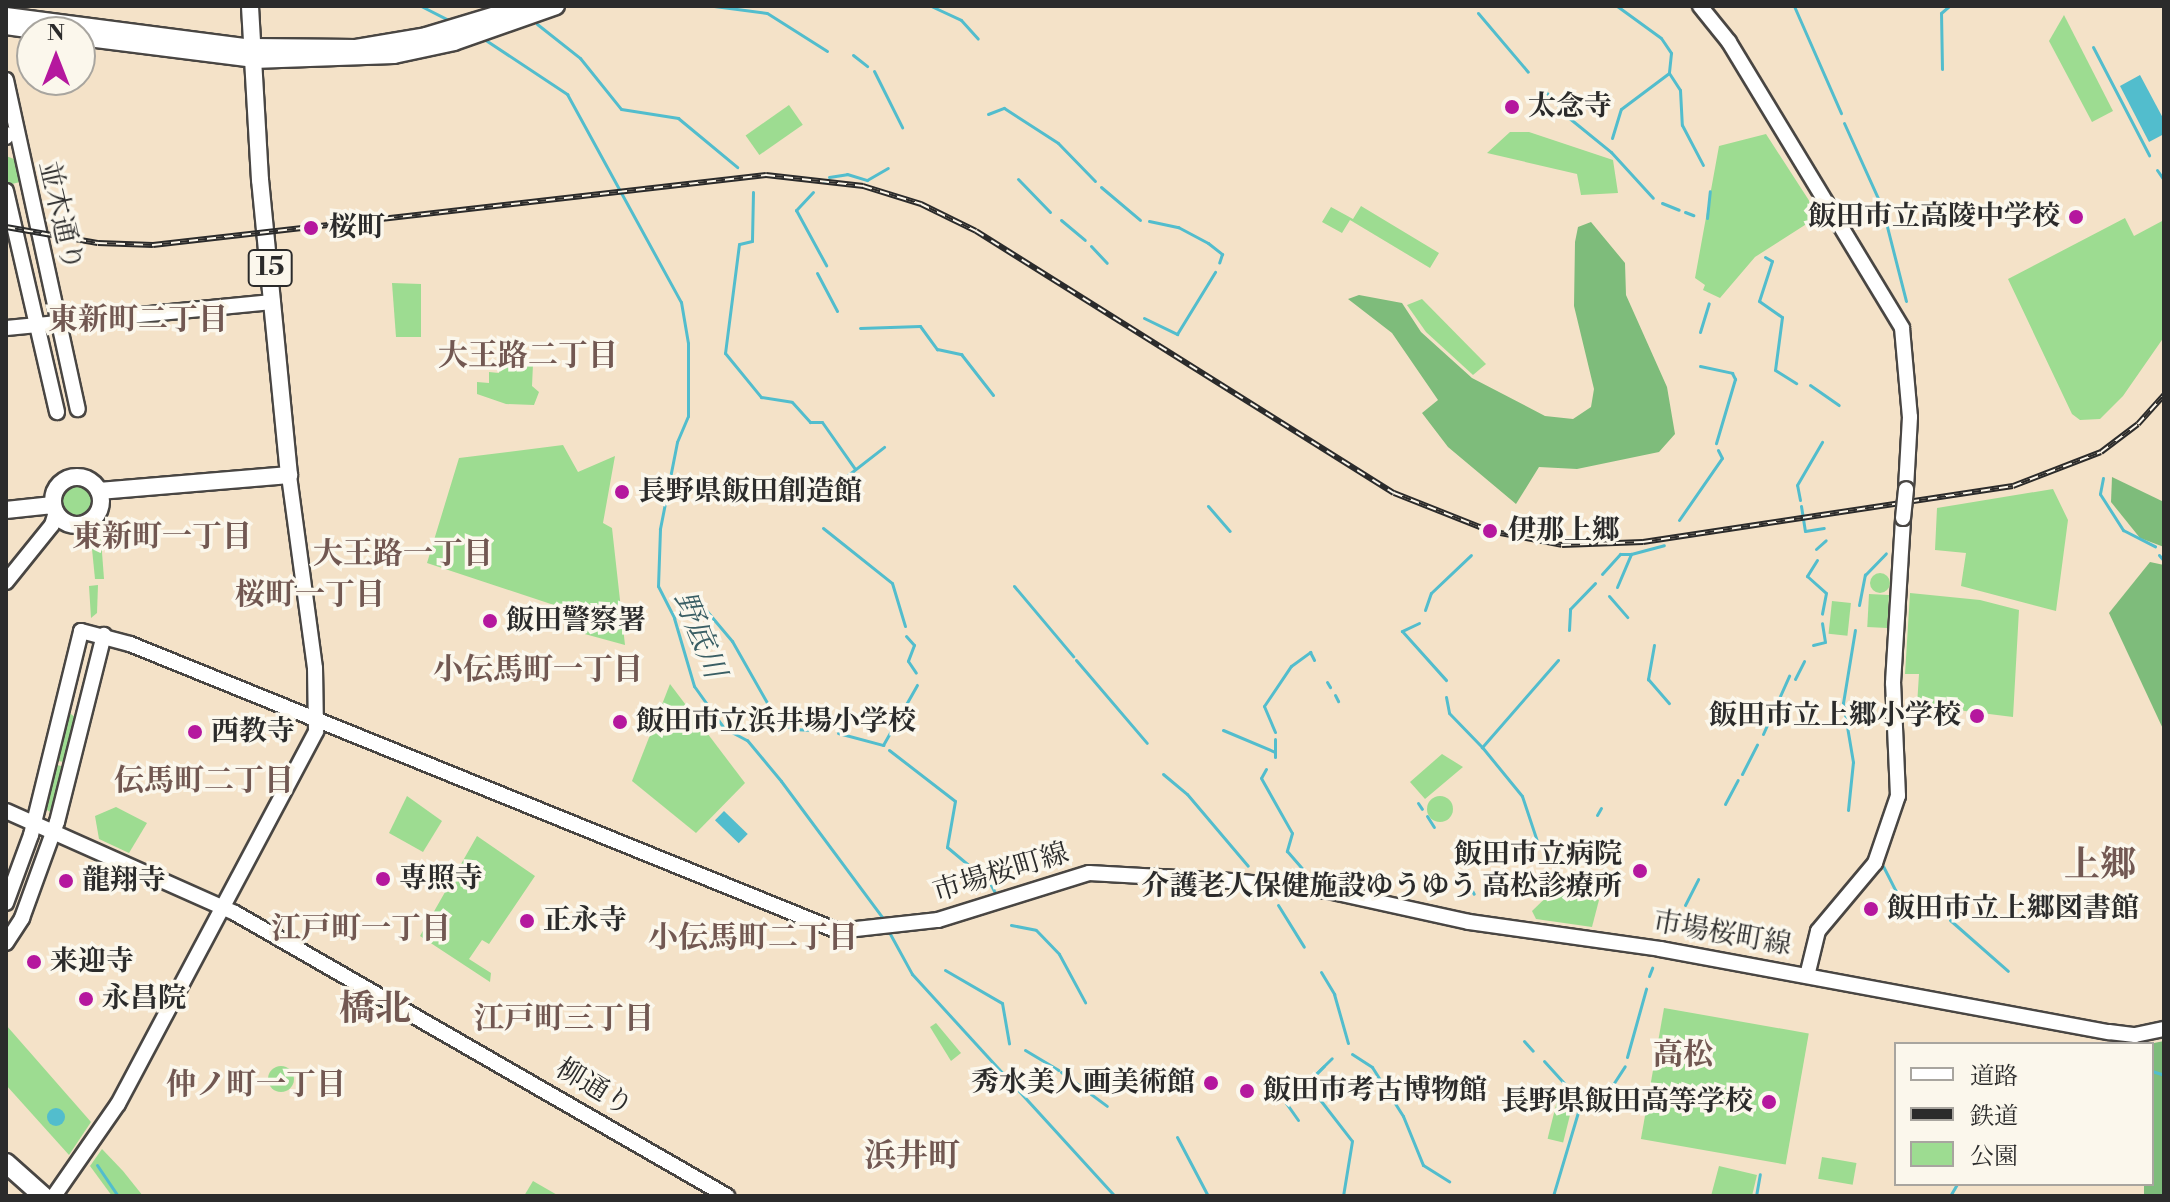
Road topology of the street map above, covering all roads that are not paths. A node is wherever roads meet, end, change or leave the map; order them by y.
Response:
1 (250, 6) edge
2 (524, 6) edge
3 (556, 6) edge
4 (1700, 6) edge
5 (6, 15) edge
6 (511, 18) junction
7 (96, 39) edge
8 (252, 53) junction
9 (6, 80) edge
10 (6, 191) edge
11 (273, 302) junction
12 (57, 323) junction
13 (36, 325) junction
14 (6, 328) edge
15 (78, 409) dead end
16 (57, 412) dead end
17 (289, 475) junction
18 (104, 494) junction
19 (6, 510) edge
20 (56, 511) junction
21 (6, 582) edge
22 (104, 635) junction
23 (317, 719) junction
24 (6, 811) edge
25 (34, 823) junction
26 (53, 832) junction
27 (6, 903) edge
28 (224, 908) junction
29 (6, 943) edge
30 (1807, 976) junction
31 (2164, 1029) edge
32 (6, 1163) edge
33 (43, 1196) edge
34 (54, 1196) edge
35 (727, 1196) edge

1 - 8 main road, 15
2 - 6 main road
3 - 6 main road
4 - 30 street, bridge
5 - 8 street
6 - 8 main road
7 - 8 street
8 - 11 main road, 15
9 - 12 street, 並木通り
10 - 13 street, 並木通り
11 - 12 street
11 - 17 main road, 15
12 - 13 street
12 - 15 street, 並木通り
13 - 14 street
13 - 16 street, 並木通り
17 - 18 main road
17 - 23 street
18 - 20 main road
18 - 20 main road
19 - 20 main road
20 - 21 street
22 - 23 street, 市場桜町線
22 - 25 street, 市場桜町線
22 - 26 street
23 - 28 street
23 - 30 street, 市場桜町線
24 - 25 street, 柳通り
25 - 26 street, 柳通り
25 - 27 street
26 - 28 street, 柳通り
26 - 29 street
28 - 34 street
28 - 35 street, 柳通り
30 - 31 street, 市場桜町線
32 - 33 highway

